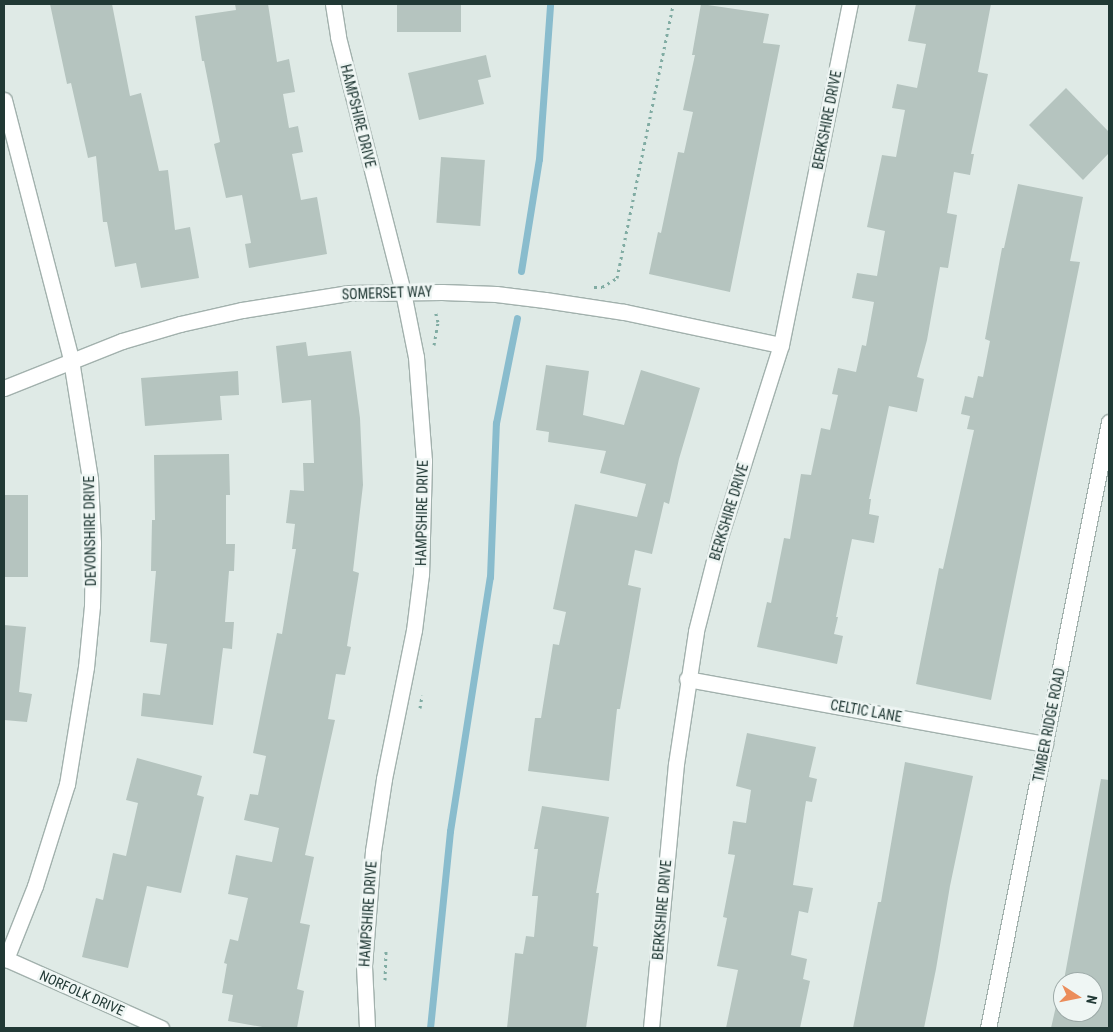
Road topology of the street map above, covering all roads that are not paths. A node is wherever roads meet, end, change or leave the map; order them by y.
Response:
1 (333, 4) edge
2 (850, 4) edge
3 (4, 100) edge
4 (403, 292) junction
5 (781, 345) junction
6 (71, 360) junction
7 (4, 388) edge
8 (1109, 422) edge
9 (687, 679) junction
10 (1046, 744) junction
11 (5, 958) edge
12 (161, 1028) edge
13 (367, 1028) edge
14 (651, 1028) edge
15 (988, 1028) edge

1 - 4 street, HAMPSHIRE DRIVE
2 - 5 street, BERKSHIRE DRIVE
3 - 6 street, DEVONSHIRE DRIVE
4 - 5 street, SOMERSET WAY
4 - 6 street, SOMERSET WAY
4 - 13 street, HAMPSHIRE DRIVE
5 - 9 street, BERKSHIRE DRIVE
6 - 7 street, SOMERSET WAY
6 - 11 street, DEVONSHIRE DRIVE
8 - 10 street, TIMBER RIDGE ROAD
9 - 10 street, CELTIC LANE
9 - 14 street, BERKSHIRE DRIVE
10 - 15 street, TIMBER RIDGE ROAD
11 - 12 street, NORFOLK DRIVE

